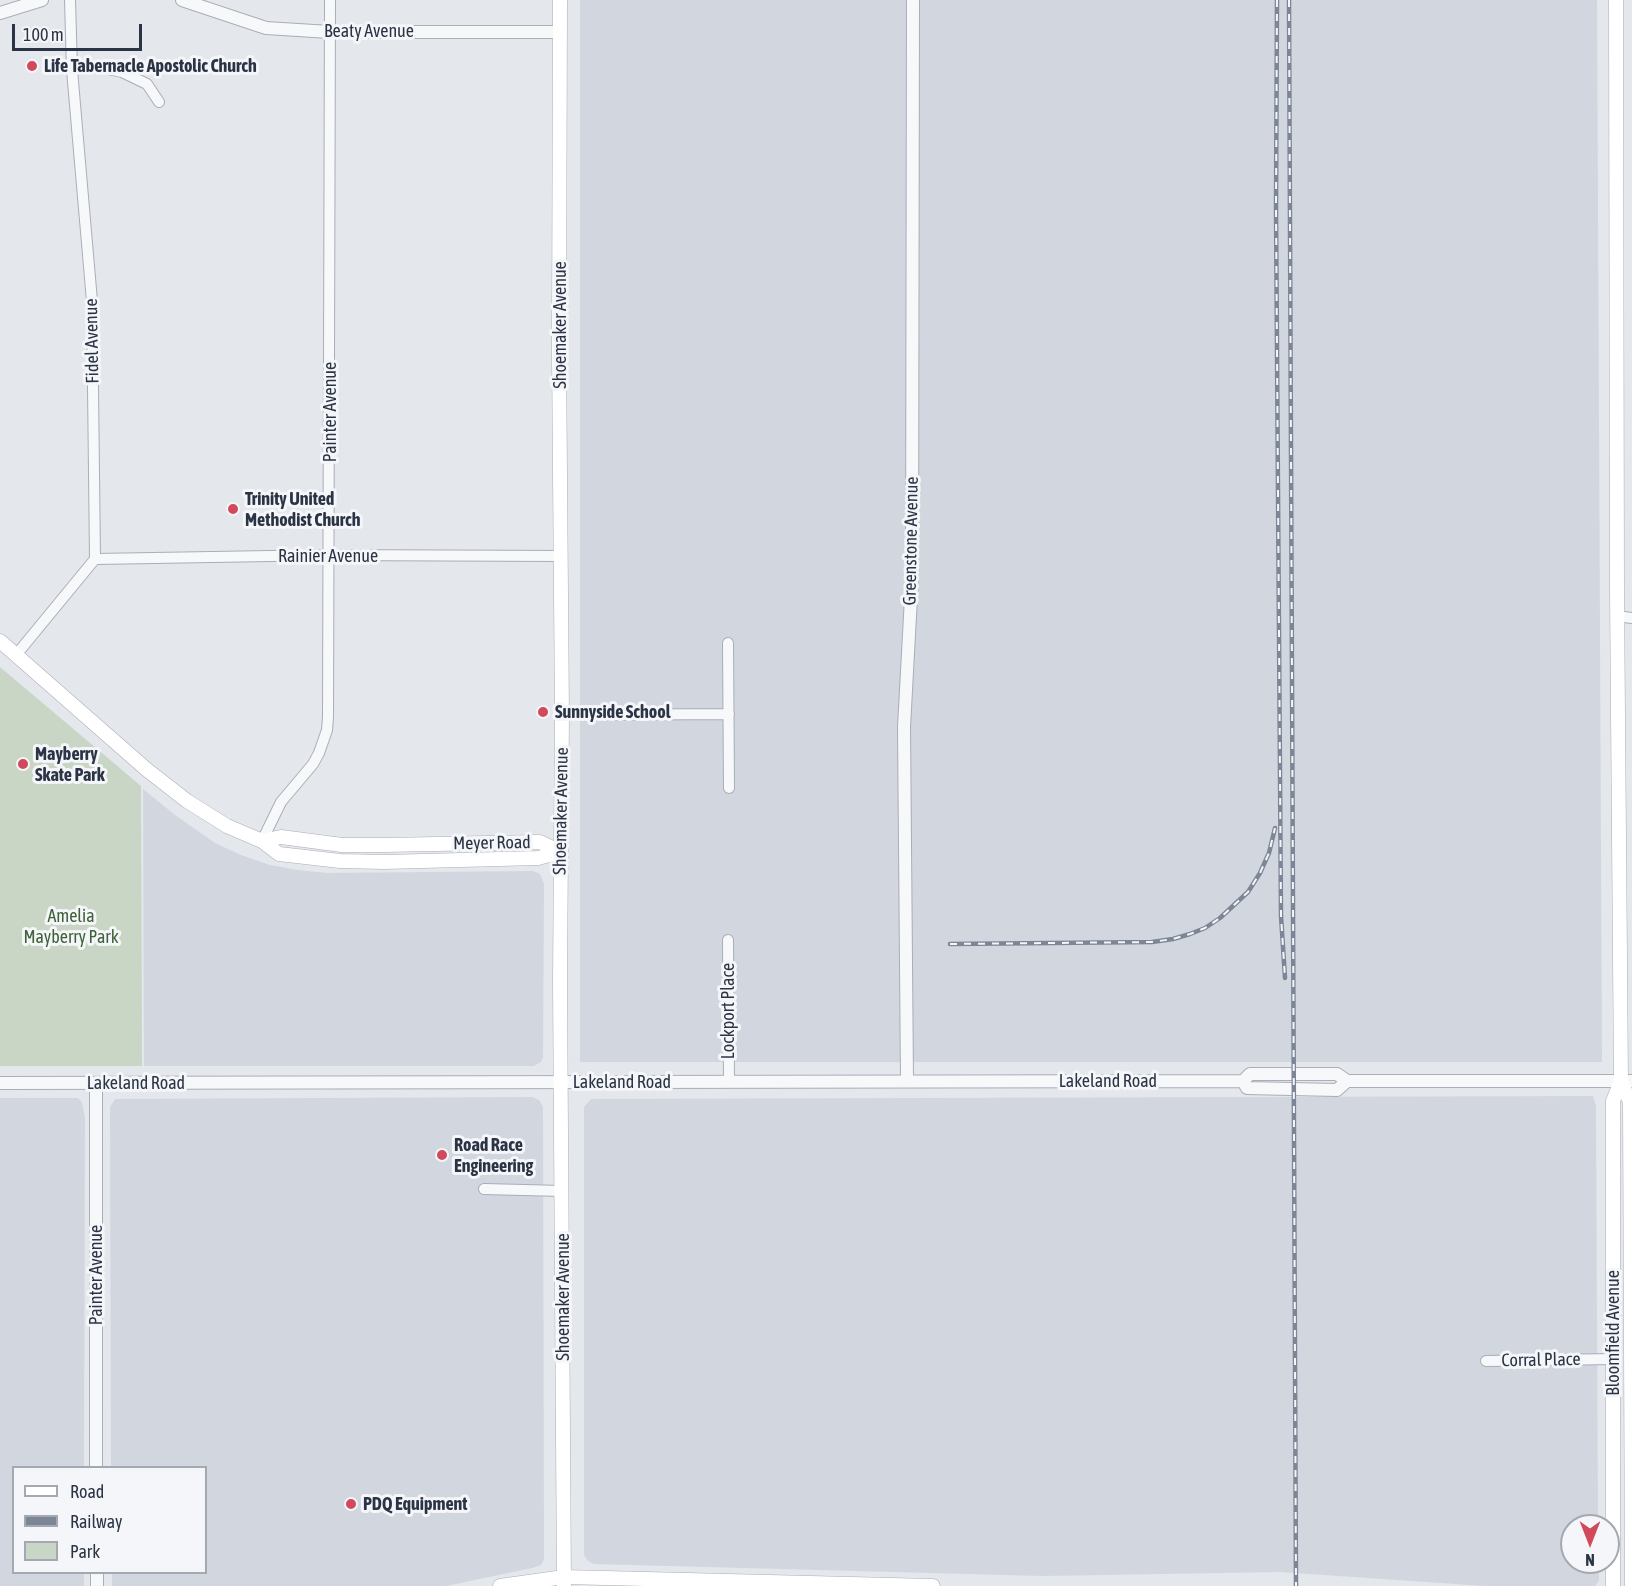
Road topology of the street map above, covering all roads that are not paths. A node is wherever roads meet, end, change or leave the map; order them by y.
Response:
1 (42, 0) edge
2 (70, 0) edge
3 (182, 0) edge
4 (330, 0) edge
5 (560, 0) edge
6 (913, 0) edge
7 (1616, 0) edge
8 (0, 13) edge
9 (330, 32) junction
10 (560, 32) junction
11 (72, 70) junction
12 (159, 102) dead end
13 (329, 555) junction
14 (562, 556) junction
15 (95, 559) junction
16 (1617, 616) junction
17 (1632, 618) edge
18 (0, 641) edge
19 (728, 643) dead end
20 (16, 656) junction
21 (729, 714) junction
22 (562, 715) junction
23 (729, 788) dead end
24 (262, 841) junction
25 (385, 845) junction
26 (561, 852) junction
27 (384, 861) junction
28 (728, 940) dead end
29 (1626, 1081) edge
30 (562, 1082) junction
31 (729, 1082) junction
32 (907, 1082) junction
33 (0, 1083) edge
34 (96, 1083) junction
35 (484, 1189) dead end
36 (563, 1191) junction
37 (1613, 1359) junction
38 (1631, 1359) edge
39 (1486, 1361) dead end
40 (96, 1466) edge
41 (564, 1581) edge
42 (730, 1583) edge
43 (500, 1586) edge
44 (933, 1586) edge
45 (1613, 1586) edge
46 (1632, 1586) edge

1 - 8 street
2 - 11 street, Fidel Avenue
3 - 9 street, Beaty Avenue
4 - 9 street, Painter Avenue
5 - 10 main road, Shoemaker Avenue
6 - 32 street, Greenstone Avenue
7 - 16 main road, Bloomfield Avenue
9 - 10 street, Beaty Avenue
9 - 13 street, Painter Avenue
10 - 14 main road, Shoemaker Avenue
11 - 12 street
11 - 15 street, Fidel Avenue
13 - 14 street, Rainier Avenue
13 - 15 street, Rainier Avenue
13 - 24 street, Painter Avenue
14 - 22 main road, Shoemaker Avenue
15 - 20 street
16 - 17 street
16 - 29 main road, Bloomfield Avenue
18 - 20 main road, Meyer Road
19 - 21 street
20 - 24 main road, Meyer Road
21 - 22 street
21 - 23 street
22 - 26 main road, Shoemaker Avenue
24 - 25 main road, Meyer Road
24 - 27 main road, Meyer Road
25 - 26 main road, Meyer Road
25 - 27 main road
26 - 27 main road, Meyer Road
26 - 30 main road, Shoemaker Avenue
28 - 31 street, Lockport Place
29 - 32 street, Lakeland Road
29 - 37 main road, Bloomfield Avenue
29 - 38 main road, Bloomfield Avenue
30 - 31 street, Lakeland Road
30 - 34 street, Lakeland Road
30 - 36 main road, Shoemaker Avenue
31 - 32 street, Lakeland Road
33 - 34 street, Lakeland Road
34 - 40 street, Painter Avenue
35 - 36 street
36 - 41 main road, Shoemaker Avenue
37 - 38 main road, Corral Place
37 - 39 street, Corral Place
37 - 45 main road, Bloomfield Avenue
38 - 46 main road, Bloomfield Avenue
41 - 42 main road
41 - 43 main road
42 - 44 main road

